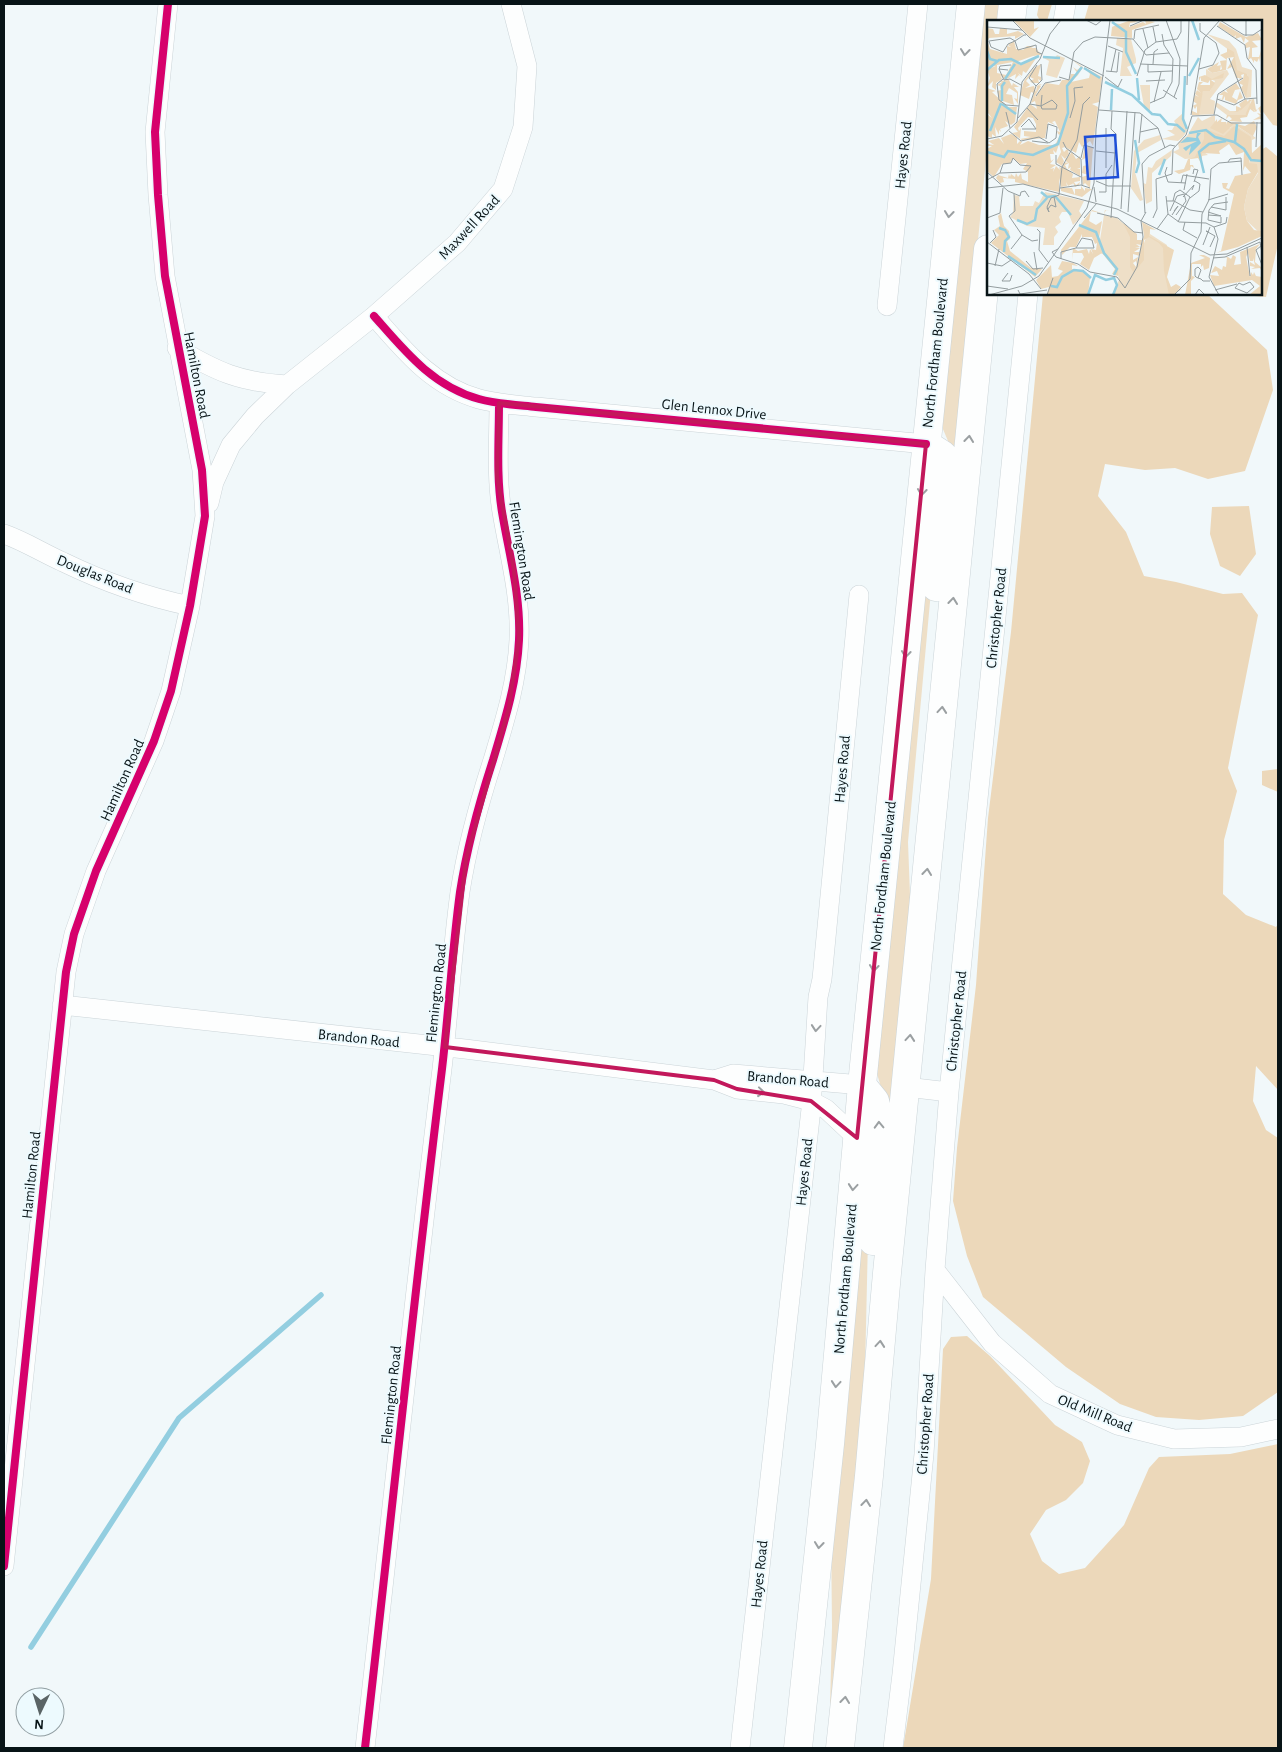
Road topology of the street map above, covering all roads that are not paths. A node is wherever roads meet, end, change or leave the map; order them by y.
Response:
1 (168, 4) edge
2 (511, 4) edge
3 (918, 4) edge
4 (971, 4) edge
5 (1013, 4) edge
6 (1066, 4) edge
7 (1011, 20) edge
8 (1063, 20) edge
9 (987, 259) edge
10 (1028, 295) edge
11 (887, 306) dead end
12 (374, 316) junction
13 (177, 348) junction
14 (287, 385) junction
15 (499, 403) junction
16 (926, 444) junction
17 (205, 516) junction
18 (4, 534) edge
19 (859, 595) dead end
20 (190, 606) junction
21 (946, 667) junction
22 (62, 1005) junction
23 (444, 1047) junction
24 (714, 1080) junction
25 (812, 1080) junction
26 (862, 1085) junction
27 (906, 1087) junction
28 (949, 1092) junction
29 (812, 1101) junction
30 (858, 1138) junction
31 (935, 1270) junction
32 (886, 1273) junction
33 (1278, 1429) edge
34 (4, 1566) edge
35 (802, 1710) junction
36 (365, 1748) edge
37 (740, 1748) edge
38 (798, 1748) edge
39 (810, 1748) edge
40 (840, 1748) edge
41 (893, 1748) edge

1 - 13 street, Hamilton Road
2 - 12 street, Maxwell Road
3 - 11 street, Hayes Road
4 -> 16 highway, North Fordham Boulevard
5 - 7 highway
6 - 8 street
21 -> 9 highway
10 - 28 street, Christopher Road
12 - 14 street, Maxwell Road
12 - 15 street
13 - 14 street
13 - 17 street, Hamilton Road
14 - 17 street, Maxwell Road
15 - 16 street, Glen Lennox Drive
15 - 23 street, Flemington Road
16 - 21 highway
16 -> 26 highway, North Fordham Boulevard
17 - 20 street, Hamilton Road
18 - 20 street, Douglas Road
19 -> 25 street, Hayes Road
20 - 22 street, Hamilton Road
27 -> 21 highway
22 - 23 street, Brandon Road
22 - 34 street, Hamilton Road
23 - 24 street, Brandon Road
23 - 36 street, Flemington Road
24 - 25 street, Brandon Road
24 -> 29 street, Brandon Road
25 - 26 street, Brandon Road
25 - 29 street, Hayes Road
26 - 30 highway, North Fordham Boulevard
32 -> 26 highway
27 - 28 street
27 - 32 highway
28 - 31 street, Christopher Road
29 - 30 street, Brandon Road
29 - 37 street, Hayes Road
30 -> 35 highway, North Fordham Boulevard
31 - 33 street, Old Mill Road
31 - 41 street, Christopher Road
40 -> 32 highway
35 - 38 highway, North Fordham Boulevard
35 - 39 highway

